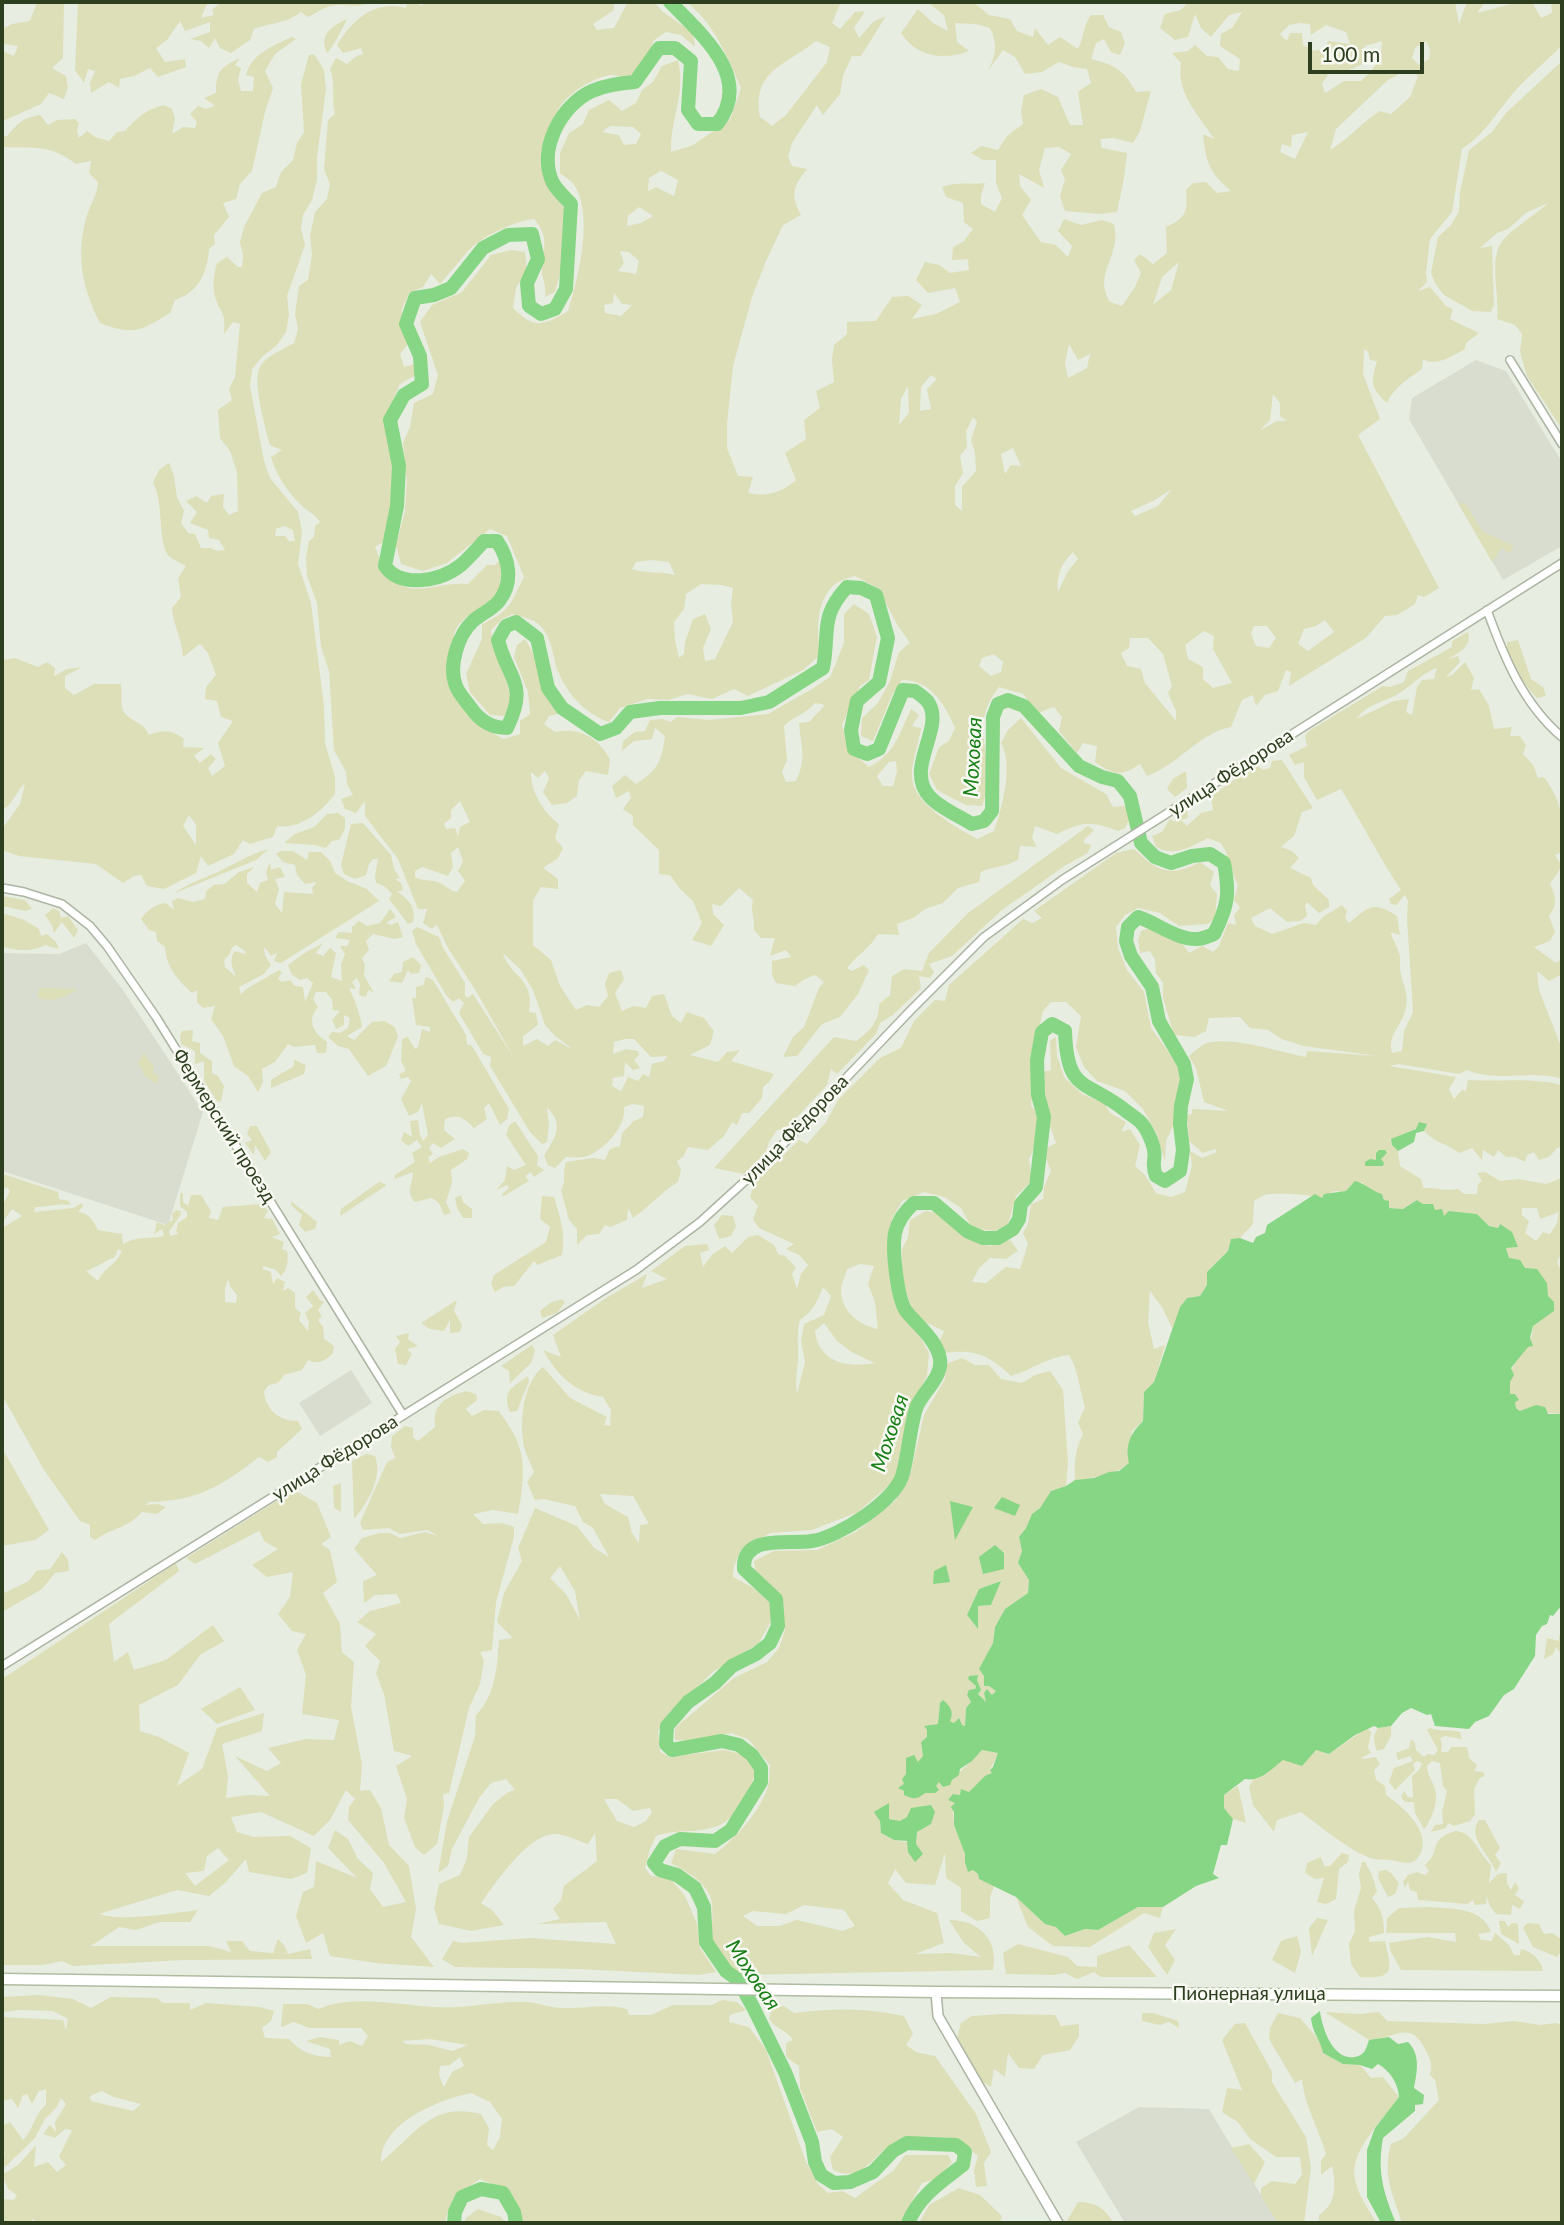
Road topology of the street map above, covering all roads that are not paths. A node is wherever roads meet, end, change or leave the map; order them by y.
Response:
1 (1510, 360) dead end
2 (1562, 444) edge
3 (1562, 563) edge
4 (1488, 610) junction
5 (1562, 737) edge
6 (2, 888) edge
7 (403, 1415) junction
8 (2, 1666) edge
9 (2, 1979) edge
10 (936, 1992) junction
11 (1562, 1996) edge
12 (1058, 2223) edge

1 - 2 street
3 - 4 street, улица Фёдорова
4 - 5 street
4 - 7 street, улица Фёдорова
6 - 7 street, Фермерский проезд
7 - 8 street, улица Фёдорова
9 - 10 main road, Пионерная улица
10 - 11 main road, Пионерная улица
10 - 12 street

